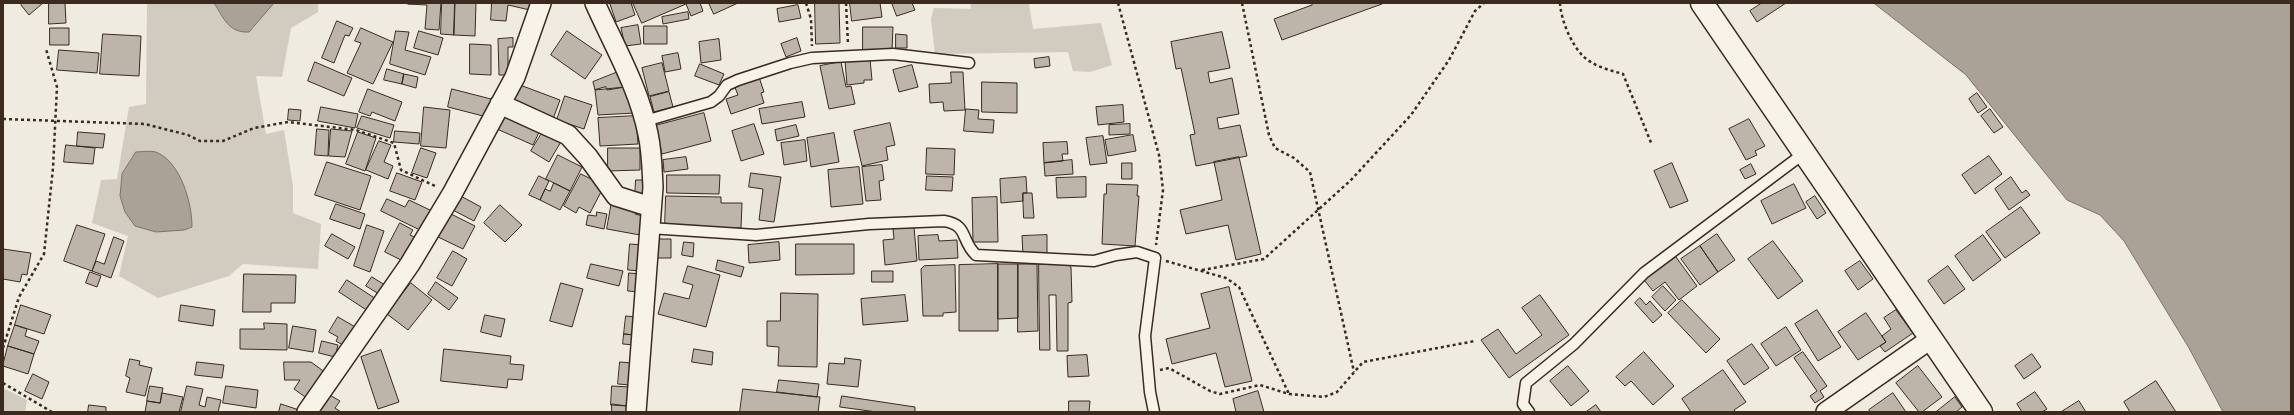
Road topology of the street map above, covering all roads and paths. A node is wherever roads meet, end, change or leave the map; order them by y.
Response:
1 (540, 3) edge
2 (596, 3) edge
3 (806, 3) edge
4 (846, 3) edge
5 (1118, 3) edge
6 (1242, 3) edge
7 (1484, 3) edge
8 (1560, 3) edge
9 (1702, 3) edge
10 (46, 49) dead end
11 (849, 56) junction
12 (812, 58) junction
13 (969, 63) dead end
14 (500, 104) junction
15 (3, 118) edge
16 (645, 121) junction
17 (55, 122) junction
18 (1652, 145) dead end
19 (1803, 154) junction
20 (452, 194) junction
21 (651, 207) junction
22 (1318, 208) junction
23 (649, 228) junction
24 (1155, 258) junction
25 (1200, 271) junction
26 (1932, 338) junction
27 (1475, 341) dead end
28 (3, 348) edge
29 (1354, 372) junction
30 (1148, 373) junction
31 (3, 382) edge
32 (1289, 394) junction
33 (52, 412) edge
34 (307, 412) edge
35 (636, 412) edge
36 (1154, 412) edge
37 (1529, 412) edge
38 (1826, 412) edge
39 (1981, 412) edge

1 - 14 street
2 - 16 street
3 - 12 path
4 - 11 path
5 - 24 path
6 - 22 path
7 - 22 path
8 - 18 path
9 - 19 street
10 - 17 path
11 - 12 lane
11 - 13 lane
12 - 16 lane
14 - 20 street
14 - 21 street
15 - 17 path
16 - 21 street
17 - 20 path
17 - 28 path
19 - 26 street
19 - 37 lane
20 - 34 street
21 - 23 street
22 - 25 path
22 - 29 path
23 - 24 lane
23 - 35 street
24 - 25 path
24 - 30 lane
25 - 32 path
26 - 38 street
26 - 39 street
27 - 29 path
29 - 32 path
30 - 32 path
30 - 36 lane
31 - 33 path

